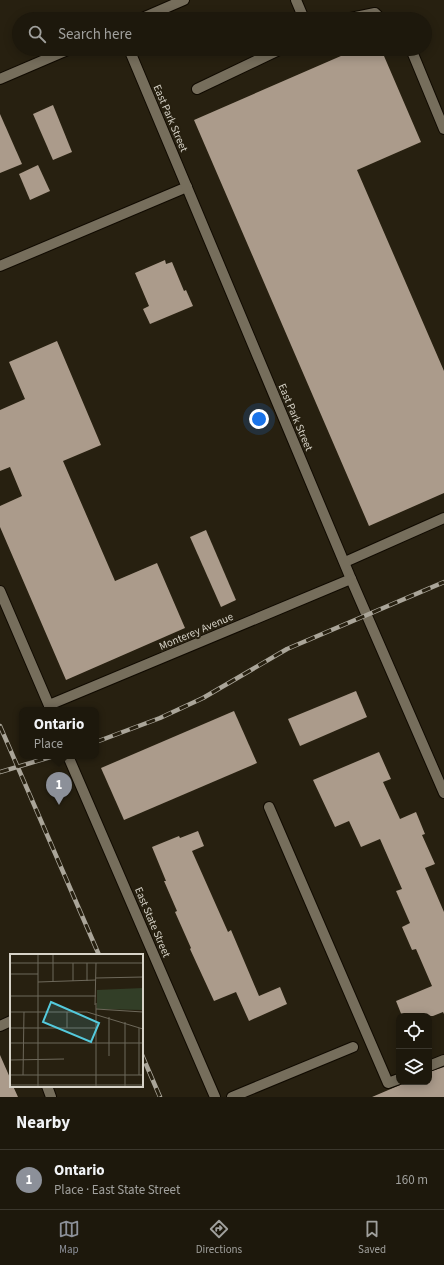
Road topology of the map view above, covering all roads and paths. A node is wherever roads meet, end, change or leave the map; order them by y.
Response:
1 (184, 0) edge
2 (296, 0) edge
3 (156, 12) edge
4 (301, 12) edge
5 (54, 56) edge
6 (132, 56) edge
7 (266, 56) edge
8 (414, 56) edge
9 (0, 79) edge
10 (197, 89) dead end
11 (444, 129) edge
12 (187, 187) junction
13 (0, 266) edge
14 (444, 518) edge
15 (345, 562) junction
16 (351, 579) junction
17 (0, 591) edge
18 (50, 707) edge
19 (52, 707) edge
20 (69, 759) edge
21 (444, 793) edge
22 (269, 806) dead end
23 (10, 1021) edge
24 (0, 1026) edge
25 (353, 1047) dead end
26 (444, 1060) edge
27 (432, 1065) edge
28 (396, 1080) edge
29 (47, 1087) edge
30 (51, 1097) edge
31 (215, 1097) edge
32 (232, 1097) edge

1 - 3 street
2 - 4 street
5 - 9 street
6 - 12 street, East Park Street
7 - 10 street
8 - 11 street
12 - 13 street
12 - 15 street, East Park Street
14 - 15 street
15 - 16 street, East Park Street
16 - 19 street, Monterey Avenue
16 - 21 street, East Park Street
17 - 18 street
20 - 31 street, East State Street
22 - 28 street
23 - 24 street
25 - 32 street
26 - 27 street
29 - 30 street

